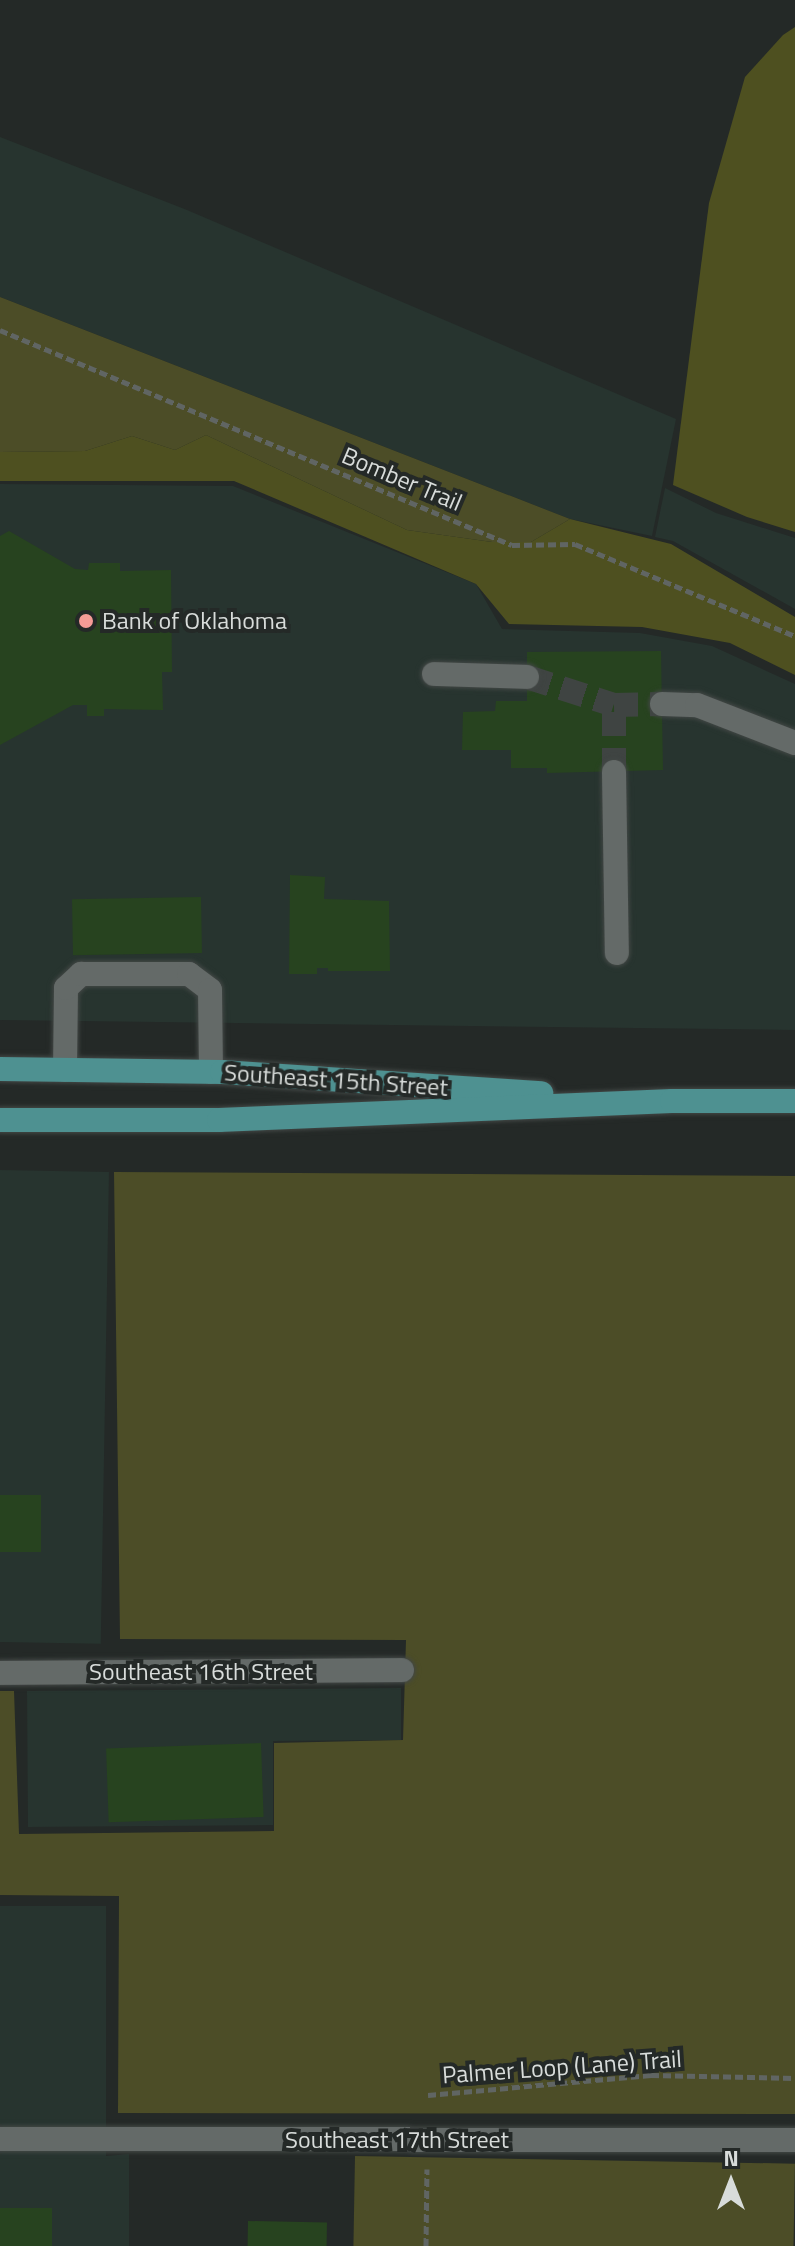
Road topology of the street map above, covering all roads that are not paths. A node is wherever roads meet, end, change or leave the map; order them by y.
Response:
1 (434, 674) dead end
2 (527, 677) tunnel mouth
3 (662, 704) tunnel mouth
4 (795, 743) edge
5 (614, 772) tunnel mouth
6 (617, 953) dead end
7 (0, 1069) edge
8 (65, 1070) junction
9 (211, 1072) junction
10 (672, 1101) junction
11 (795, 1101) edge
12 (0, 1120) edge
13 (402, 1670) dead end
14 (0, 1673) edge
15 (0, 2139) edge
16 (795, 2140) edge

1 - 2 street
3 - 4 street
5 - 6 street
7 - 8 main road, Southeast 15th Street
8 - 9 main road, Southeast 15th Street
8 - 9 street
9 - 10 main road, Southeast 15th Street
10 - 11 main road, Southeast 15th Street
10 - 12 main road, Southeast 15th Street
13 - 14 street, Southeast 16th Street
15 - 16 street, Southeast 17th Street

